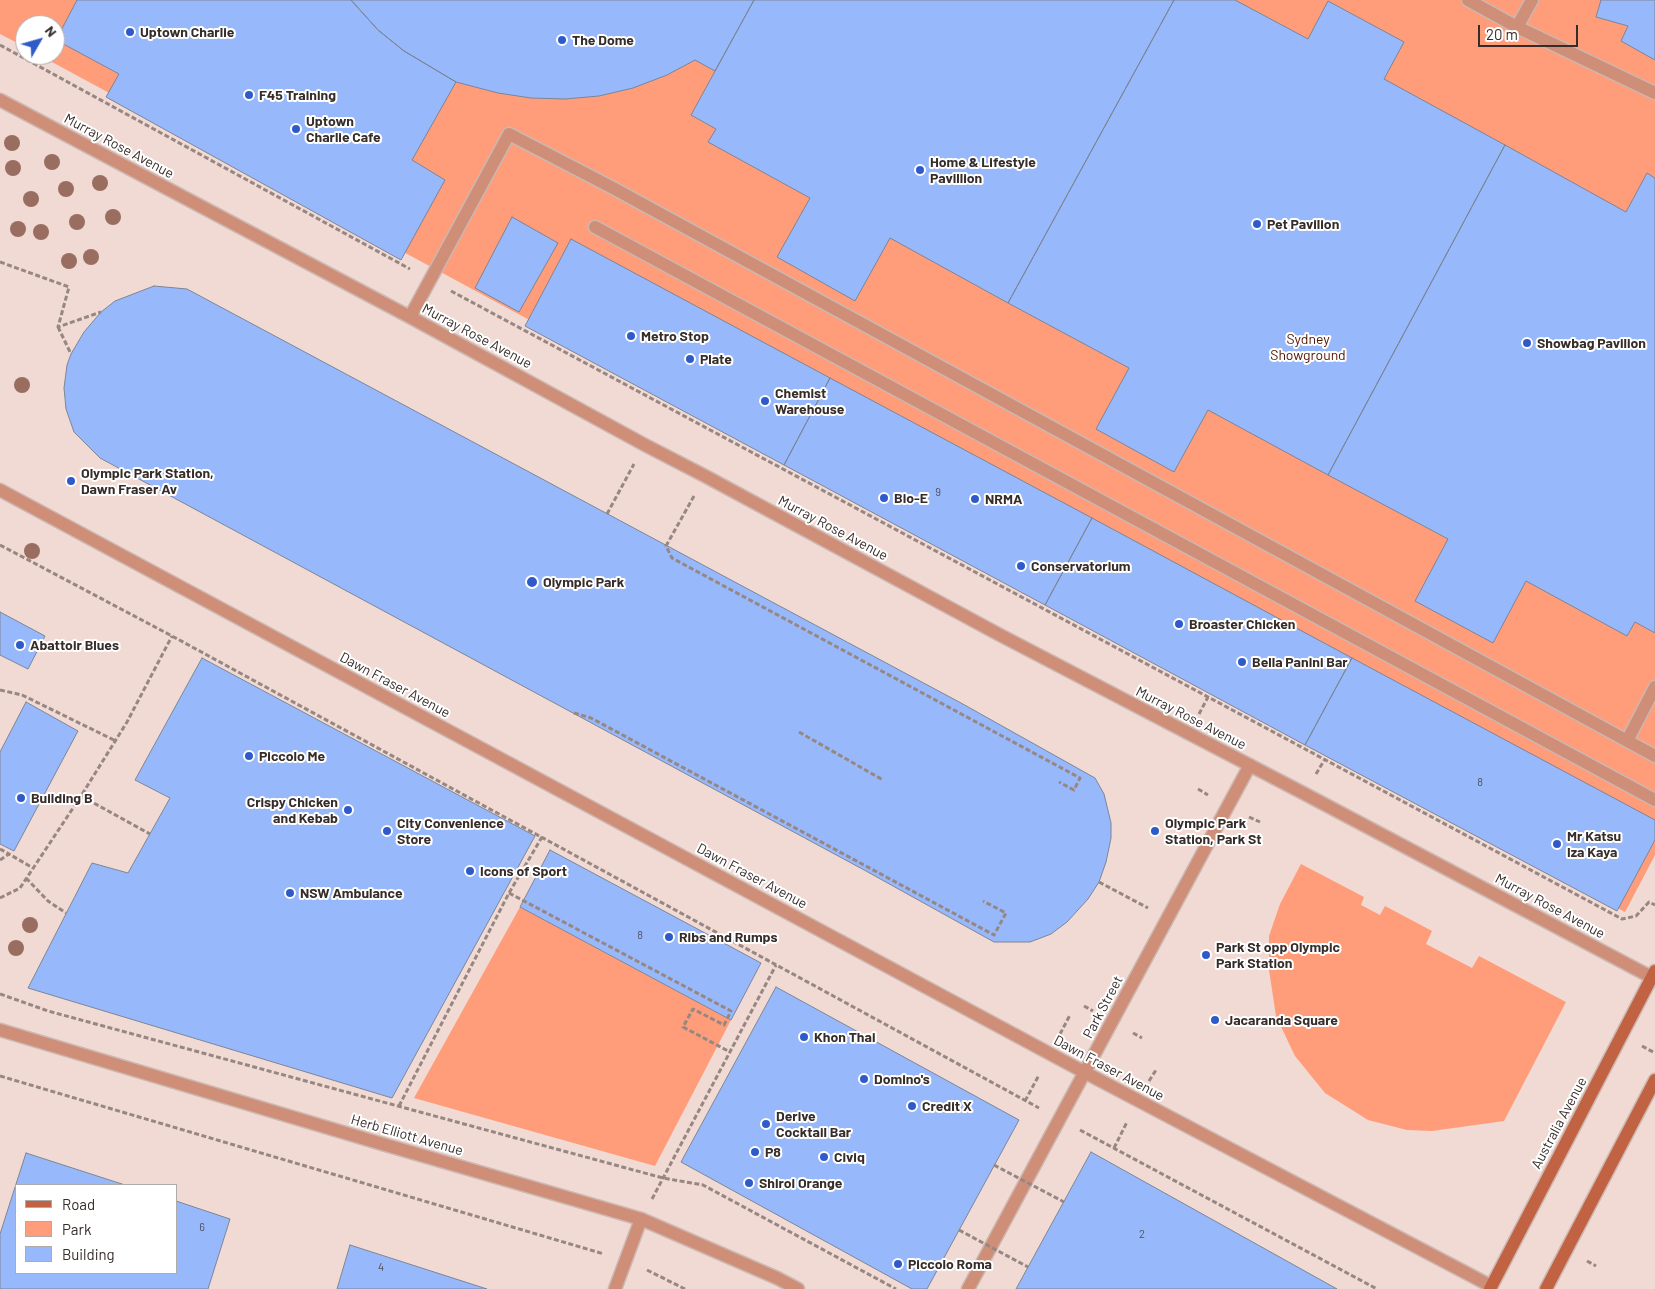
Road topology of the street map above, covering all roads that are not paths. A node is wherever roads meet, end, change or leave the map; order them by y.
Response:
1 (1468, 0) edge
2 (1532, 0) edge
3 (1517, 27) junction
4 (1655, 94) edge
5 (0, 100) edge
6 (595, 227) dead end
7 (410, 316) junction
8 (0, 490) edge
9 (1655, 687) edge
10 (1627, 741) junction
11 (1655, 756) edge
12 (1250, 765) junction
13 (1655, 800) edge
14 (1654, 976) edge
15 (0, 1030) edge
16 (1084, 1072) junction
17 (1655, 1080) edge
18 (640, 1219) junction
19 (1490, 1288) edge
20 (615, 1289) edge
21 (798, 1289) edge
22 (968, 1289) edge
23 (1546, 1289) edge

1 - 3 street
2 - 3 street
3 - 4 street
5 - 7 street, Murray Rose Avenue
6 - 13 street
7 - 10 street
7 - 12 street, Murray Rose Avenue
8 - 16 street, Dawn Fraser Avenue
9 - 10 street
10 - 11 street
12 - 14 street, Murray Rose Avenue
12 - 16 street, Park Street
14 - 19 main road, Australia Avenue
15 - 18 street, Herb Elliott Avenue
16 - 19 street, Dawn Fraser Avenue
16 - 22 street, Park Street
17 - 23 main road
18 - 20 street
18 - 21 street, Herb Elliott Avenue

